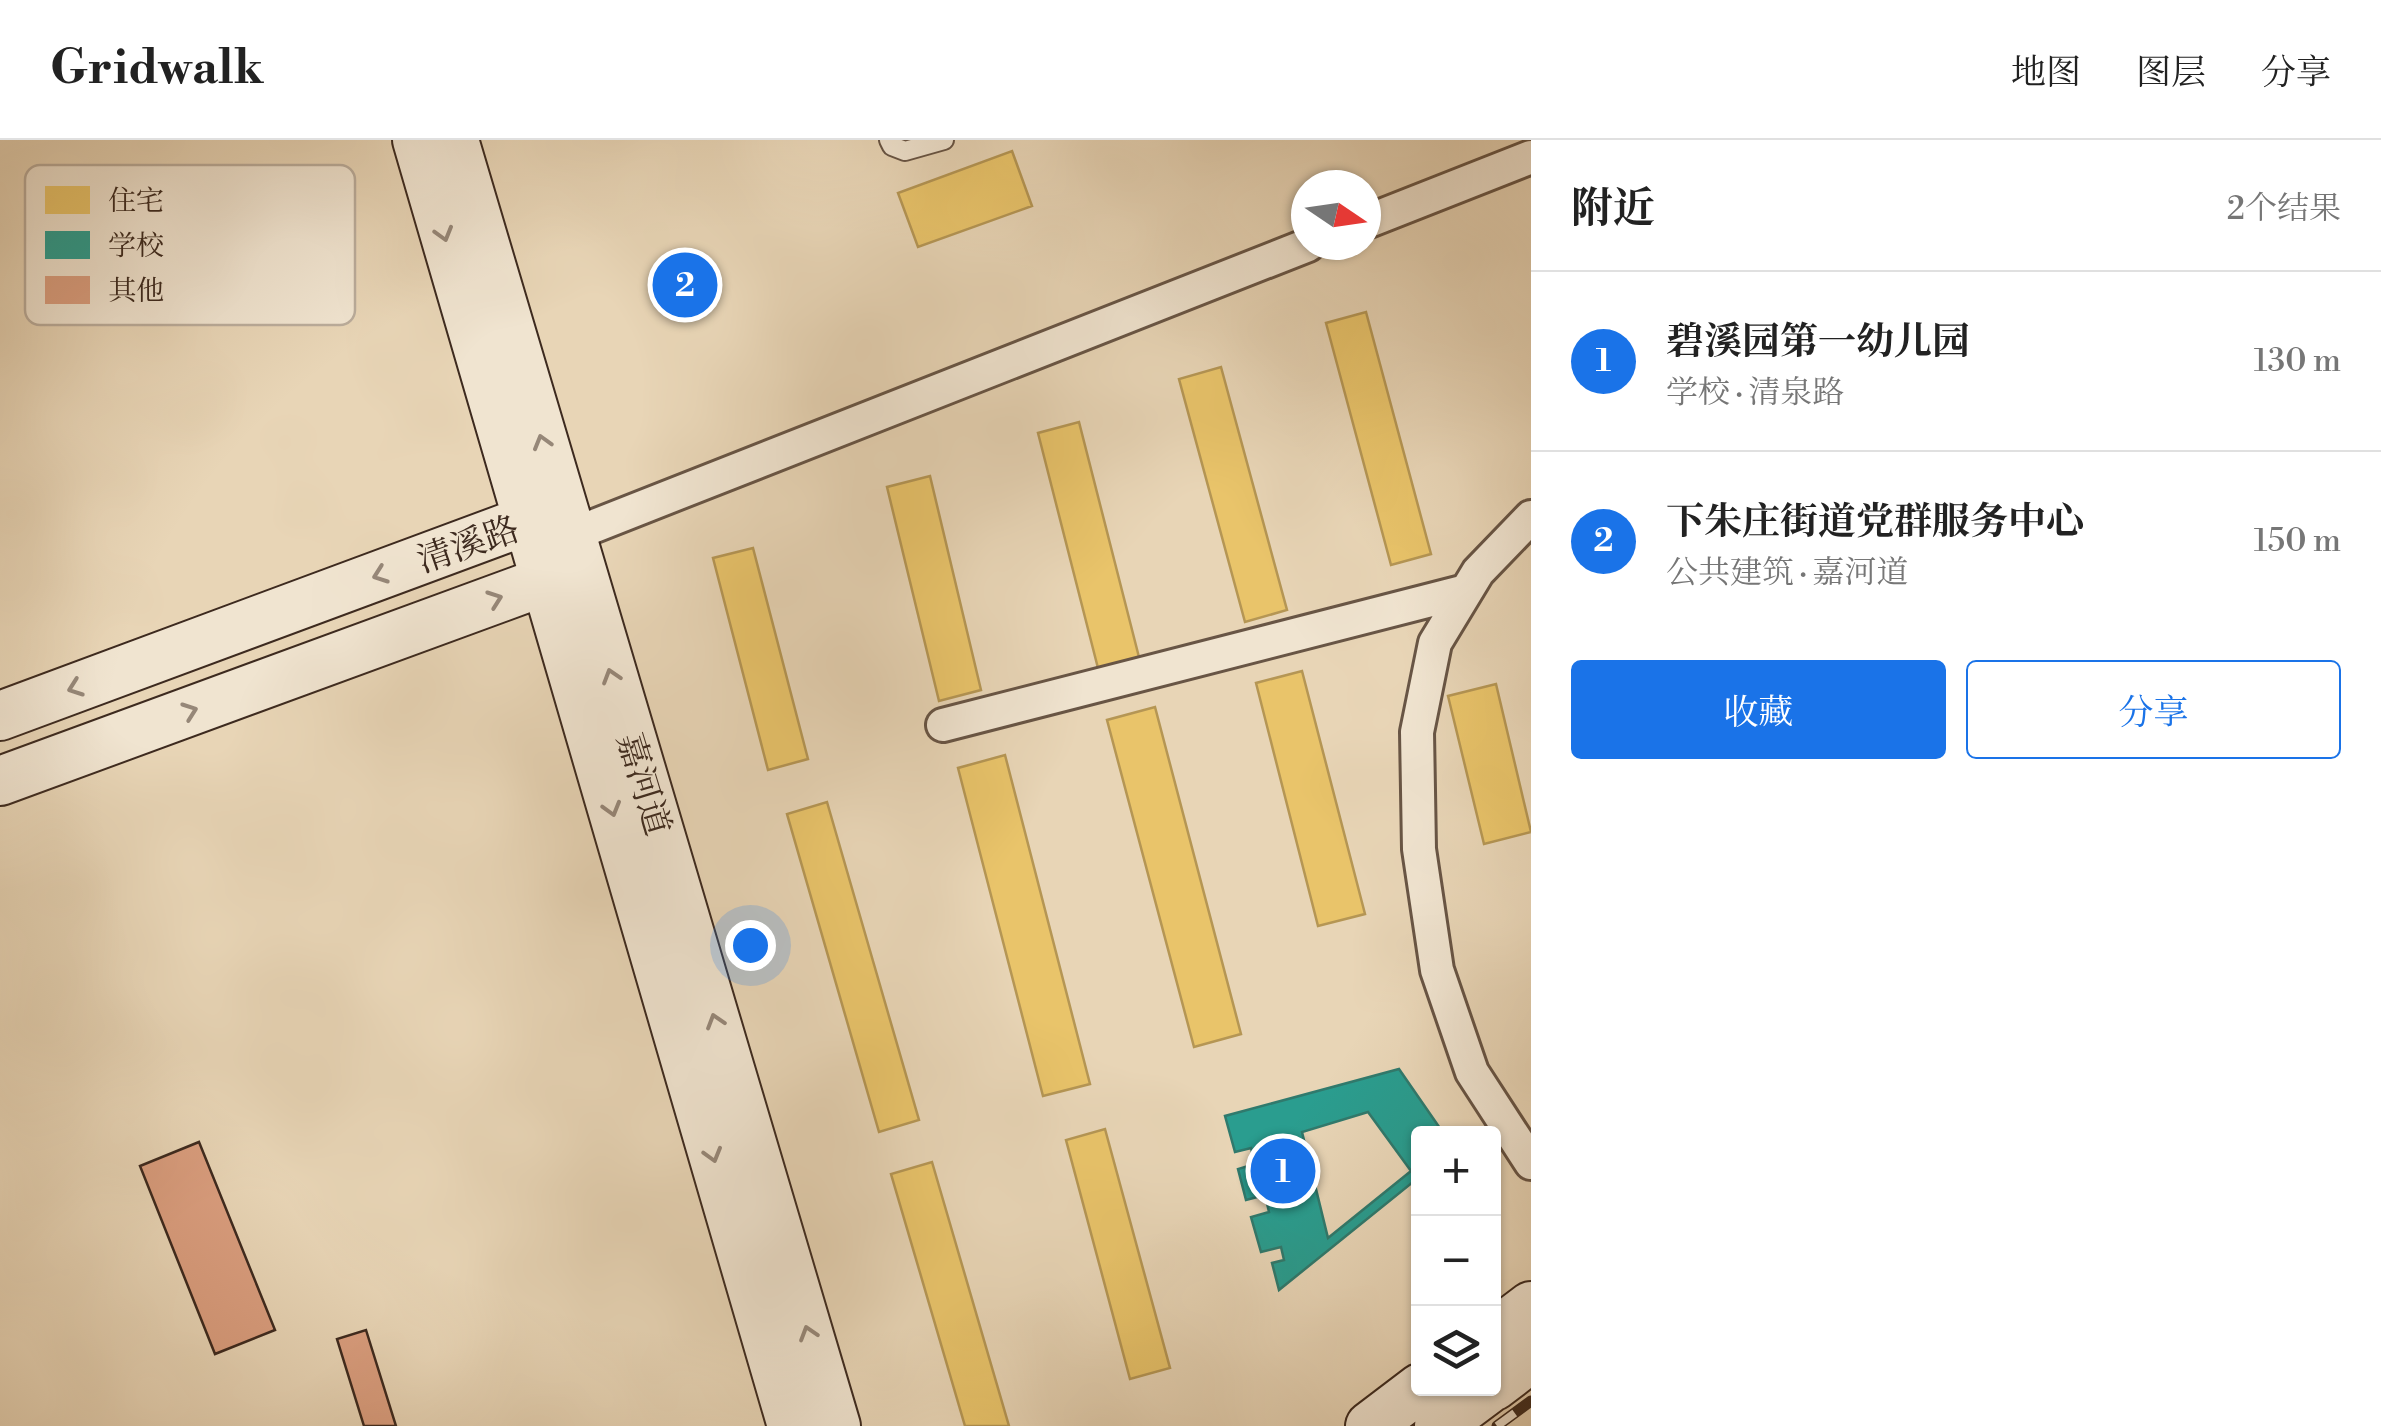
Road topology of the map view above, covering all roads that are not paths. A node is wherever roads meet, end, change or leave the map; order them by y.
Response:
1 (417, 140) edge
2 (454, 140) edge
3 (889, 140) edge
4 (944, 140) edge
5 (1531, 157) edge
6 (1381, 216) edge
7 (1291, 251) edge
8 (1531, 517) edge
9 (548, 528) junction
10 (545, 581) junction
11 (1466, 592) junction
12 (0, 716) edge
13 (943, 725) dead end
14 (0, 781) edge
15 (1531, 1163) edge
16 (1531, 1306) edge
17 (1501, 1329) edge
18 (1531, 1358) edge
19 (1501, 1380) edge
20 (1411, 1395) edge
21 (1480, 1396) edge
22 (792, 1426) edge
23 (836, 1426) edge
24 (1370, 1426) edge
25 (1440, 1426) edge

1 -> 9 street, 嘉河道
9 -> 2 street, 嘉河道
3 - 4 lane
5 - 6 street
7 - 9 street
8 - 11 street
9 - 10 street, 嘉河道
9 -> 12 street, 清溪路
23 -> 9 street, 嘉河道
14 -> 10 street, 清溪路
10 -> 22 street, 嘉河道
11 - 13 street
11 - 15 street
16 - 17 street
18 - 19 street
20 - 24 street
21 - 25 street

